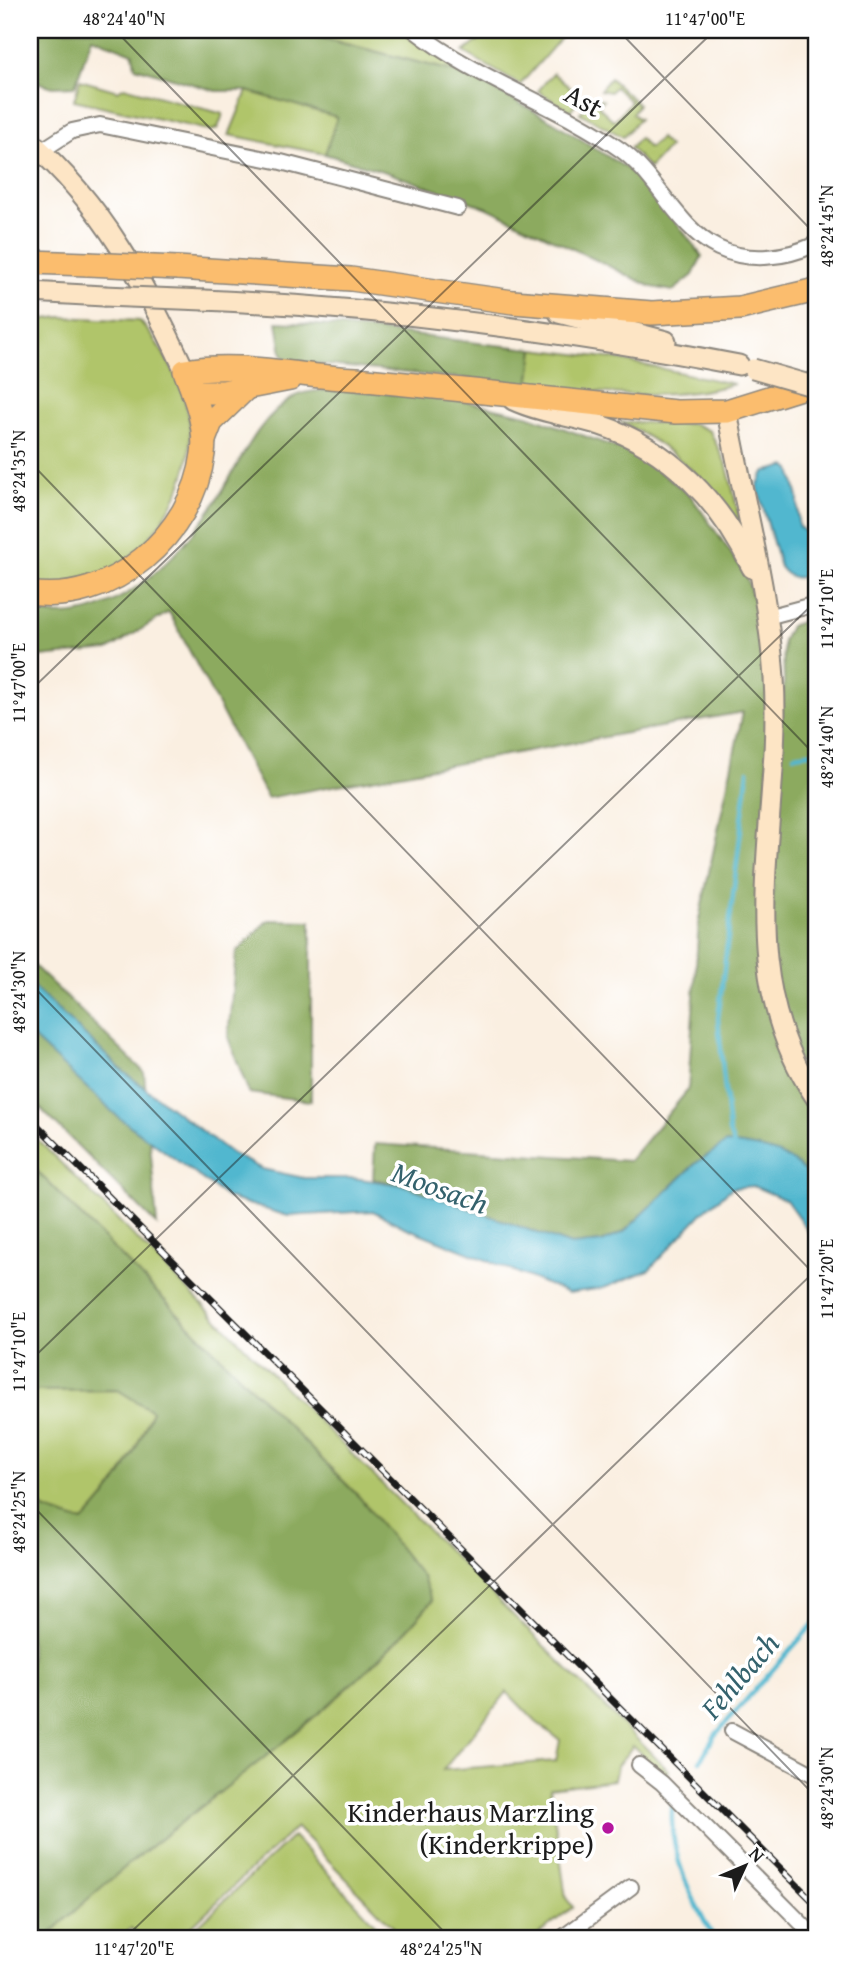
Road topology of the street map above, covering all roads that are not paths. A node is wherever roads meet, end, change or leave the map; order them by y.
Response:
1 (414, 30) edge
2 (36, 146) edge
3 (458, 208) dead end
4 (816, 244) edge
5 (30, 262) edge
6 (816, 290) edge
7 (30, 292) edge
8 (72, 295) junction
9 (513, 302) junction
10 (30, 305) edge
11 (746, 367) junction
12 (306, 377) junction
13 (189, 382) junction
14 (816, 385) edge
15 (246, 388) junction
16 (502, 395) junction
17 (727, 411) junction
18 (204, 440) junction
19 (30, 593) edge
20 (764, 595) junction
21 (816, 604) edge
22 (767, 617) junction
23 (816, 1098) edge
24 (732, 1731) dead end
25 (639, 1765) dead end
26 (816, 1776) edge
27 (631, 1887) dead end
28 (562, 1938) edge
29 (816, 1938) edge

1 - 4 street, Ast
2 - 3 street
2 - 13 main road
5 - 9 main road, bridge
6 - 9 main road
7 - 8 main road
8 - 10 main road
8 - 11 main road, bridge
9 - 11 main road
11 - 14 main road, bridge
12 - 13 main road
12 - 15 main road
12 - 16 main road
13 - 15 main road
13 - 18 main road
14 - 17 main road
15 - 18 main road
16 - 17 main road
16 - 20 main road
17 - 20 main road
18 - 19 main road
20 - 22 main road
21 - 22 street
22 - 23 main road
24 - 26 street
25 - 29 street
27 - 28 street

